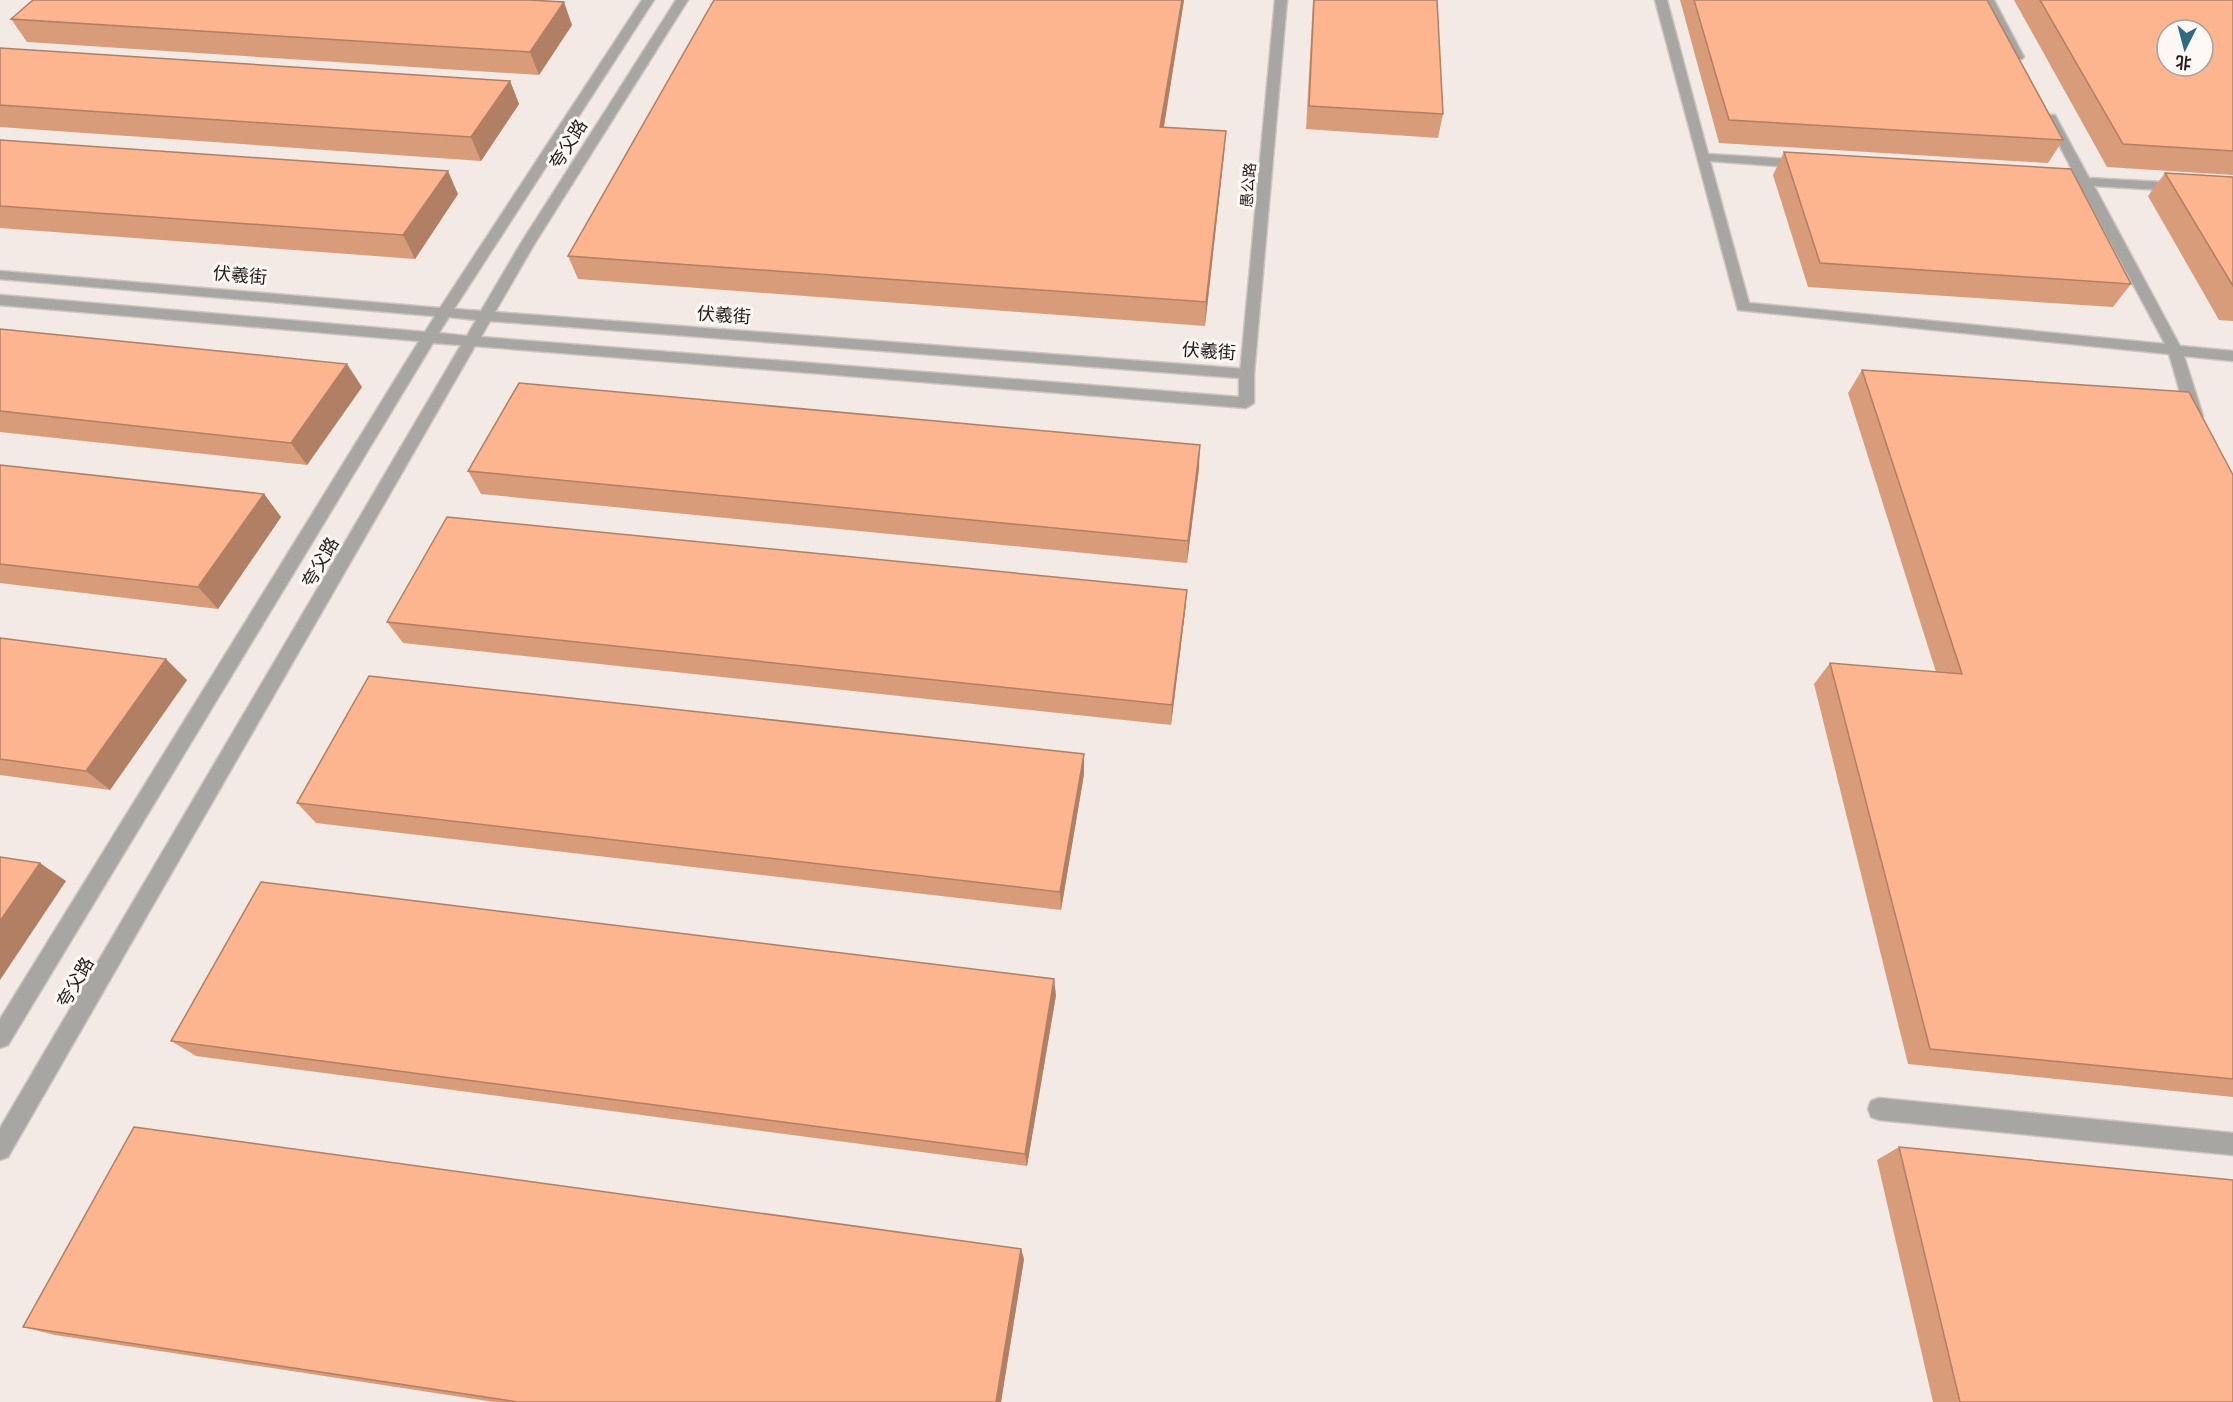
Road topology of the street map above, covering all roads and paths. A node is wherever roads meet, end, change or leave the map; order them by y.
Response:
1 (648, 0) edge
2 (682, 0) edge
3 (1281, 0) edge
4 (1661, 0) edge
5 (1988, 0) edge
6 (2025, 71) edge
7 (2042, 101) edge
8 (1703, 157) junction
9 (1822, 165) edge
10 (2061, 180) edge
11 (2085, 182) junction
12 (2199, 188) edge
13 (0, 275) edge
14 (0, 300) edge
15 (445, 312) junction
16 (486, 316) junction
17 (429, 338) junction
18 (471, 341) junction
19 (2175, 350) junction
20 (2233, 356) edge
21 (1247, 374) junction
22 (2199, 423) edge
23 (0, 1038) edge
24 (1879, 1109) dead end
25 (2233, 1144) edge
26 (0, 1149) edge

1 - 15 street, 夸父路
2 - 16 street, 夸父路
3 - 21 street, 愚公路
4 - 8 street
5 - 6 street
7 - 11 street
8 - 9 street
8 - 19 street
10 - 11 street
11 - 12 street
11 - 19 street
13 - 15 street, 伏羲街
14 - 17 street, 伏羲街
15 - 16 street, 伏羲街
15 - 17 street, 夸父路
16 - 18 street, 夸父路
16 - 21 street, 伏羲街
17 - 18 street, 伏羲街
17 - 23 street, 夸父路
18 - 21 street, 伏羲街
18 - 26 street, 夸父路
19 - 20 street
19 - 22 street
24 - 25 street

